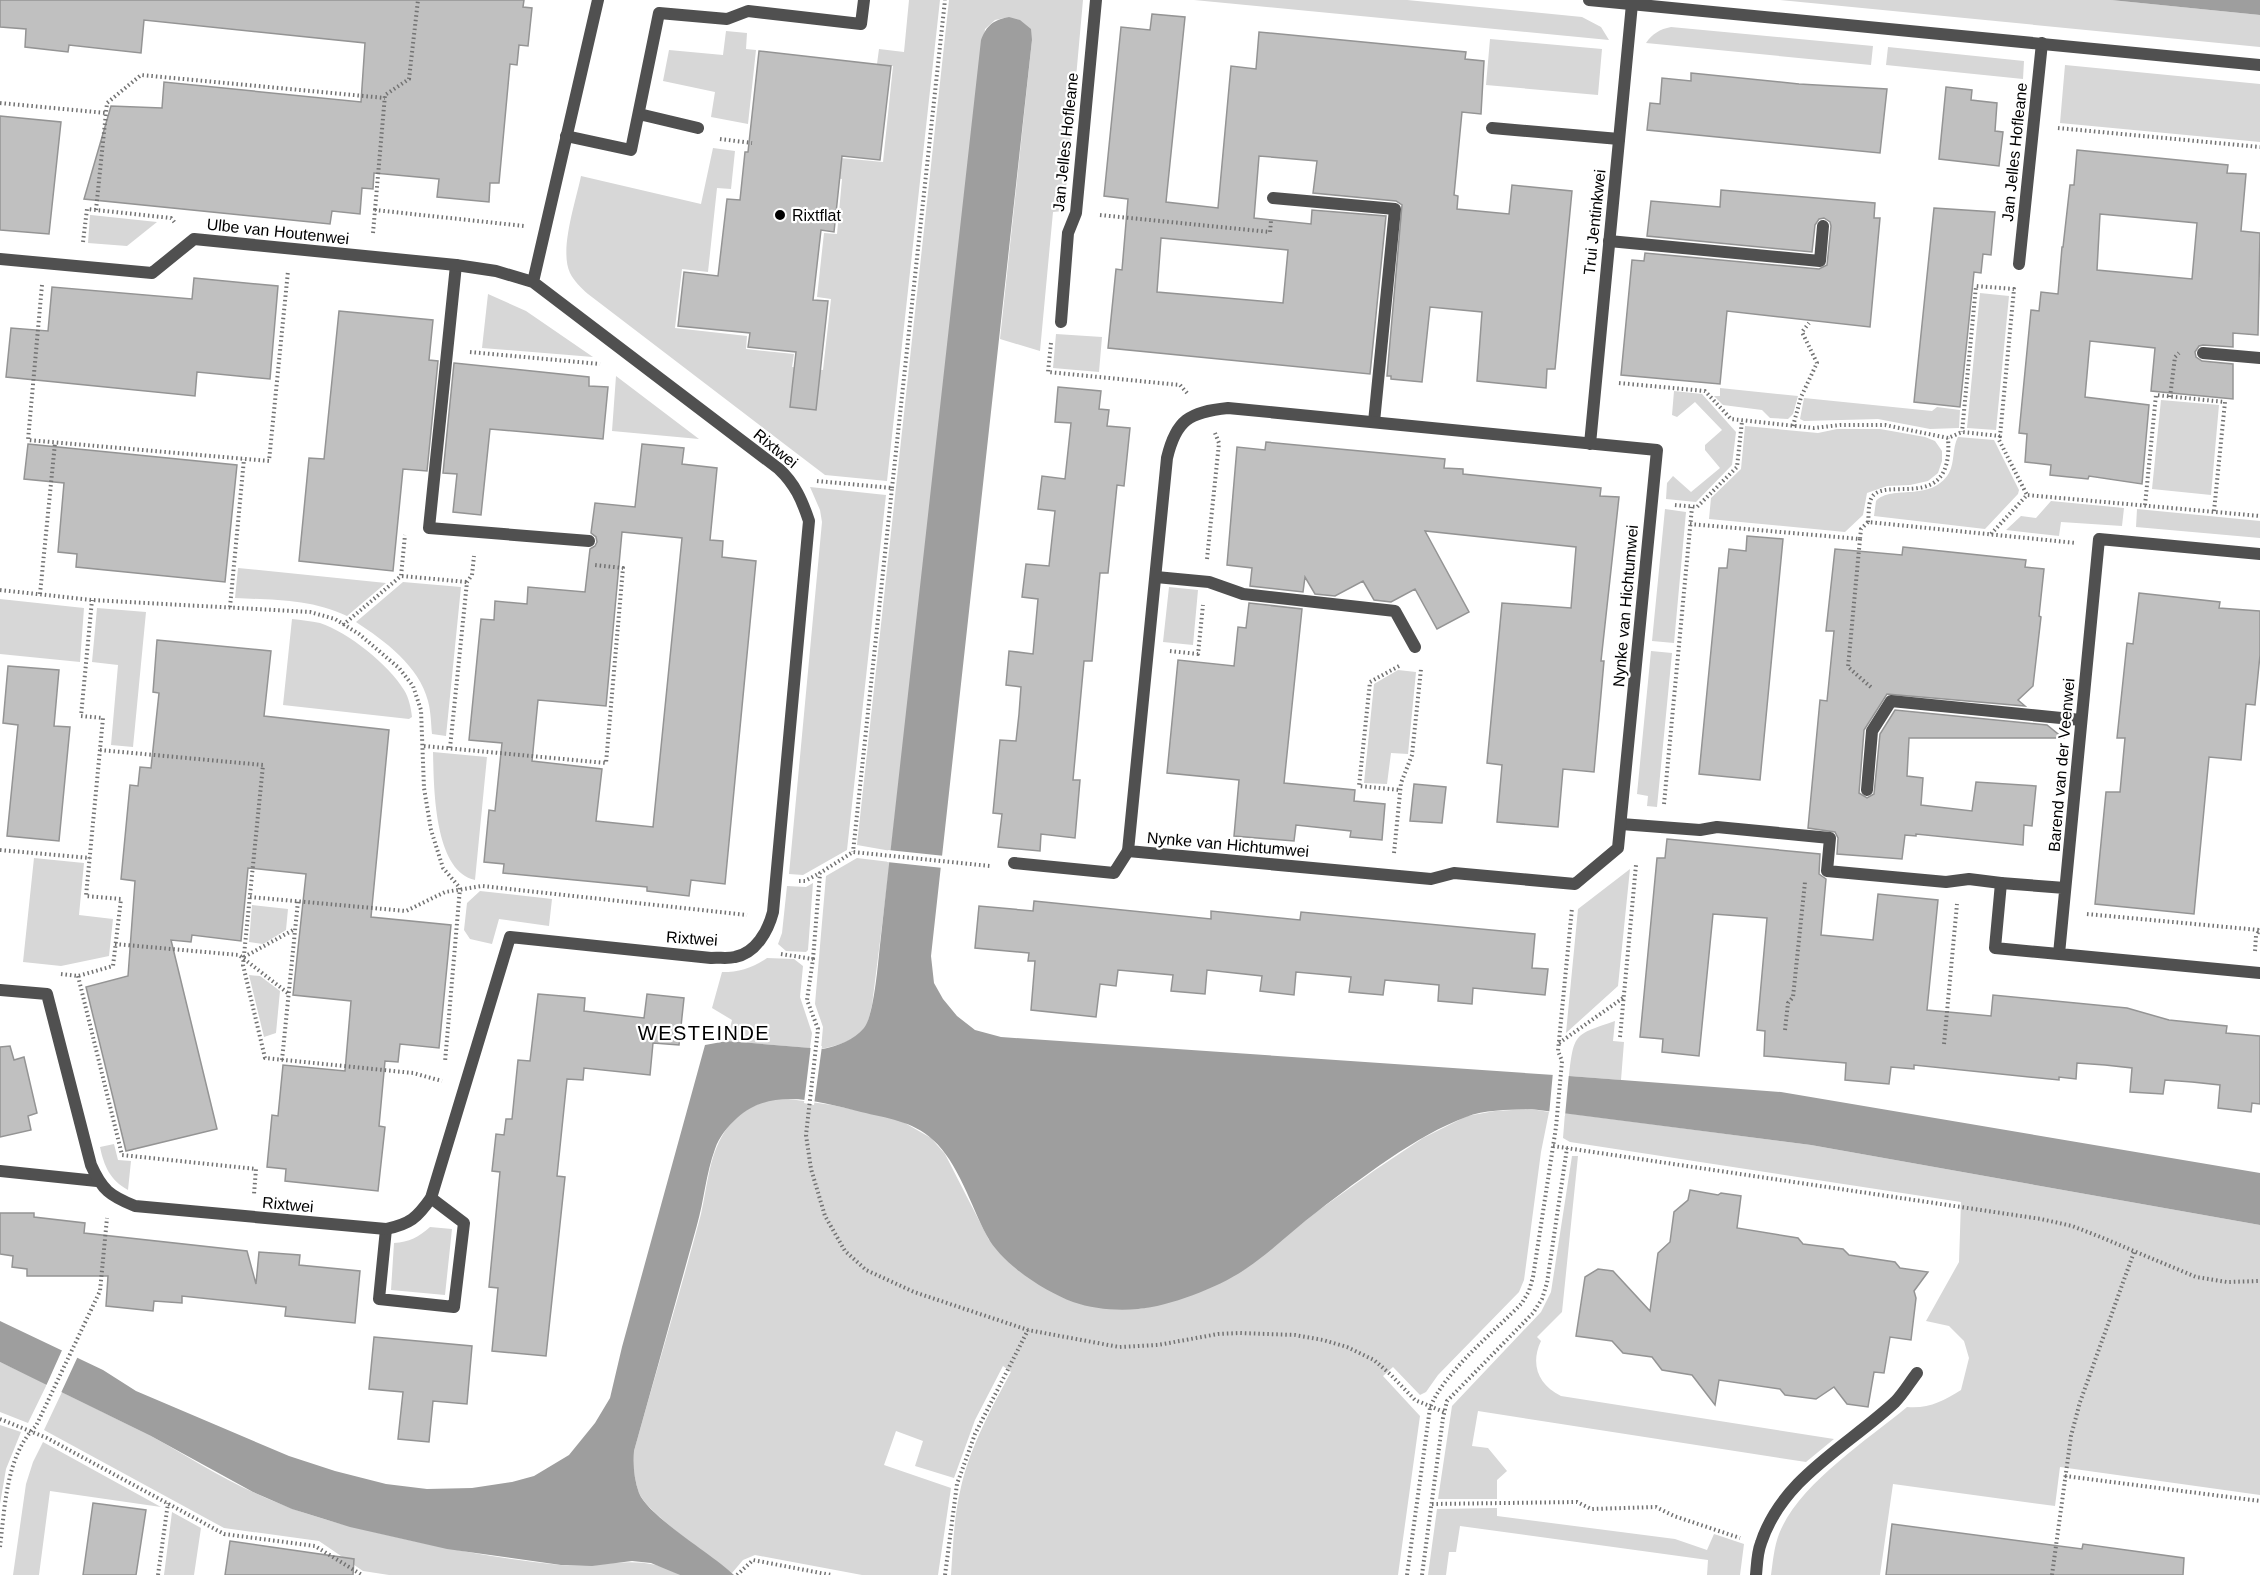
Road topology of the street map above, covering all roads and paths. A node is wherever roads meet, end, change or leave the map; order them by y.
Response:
1 (418, 0) edge
2 (598, 0) edge
3 (864, 0) edge
4 (945, 0) edge
5 (1096, 0) edge
6 (1589, 0) edge
7 (1632, 4) junction
8 (2042, 43) junction
9 (2260, 65) edge
10 (385, 98) junction
11 (0, 103) edge
12 (106, 113) junction
13 (639, 114) junction
14 (698, 128) joint
15 (1492, 128) dead end
16 (2054, 128) dead end
17 (566, 136) junction
18 (1619, 139) junction
19 (752, 143) dead end
20 (2260, 147) edge
21 (1273, 198) joint
22 (96, 210) junction
23 (375, 210) junction
24 (1076, 213) junction
25 (1823, 226) dead end
26 (545, 228) junction
27 (194, 239) junction
28 (1609, 241) junction
29 (290, 250) junction
30 (370, 257) junction
31 (0, 259) edge
32 (44, 263) junction
33 (2019, 264) dead end
34 (456, 265) junction
35 (81, 267) junction
36 (533, 282) junction
37 (1061, 322) joint
38 (1809, 323) dead end
39 (615, 345) junction
40 (448, 350) junction
41 (2203, 352) joint
42 (2260, 358) edge
43 (1595, 381) junction
44 (2170, 397) junction
45 (1205, 410) junction
46 (1742, 421) junction
47 (1374, 422) junction
48 (1793, 426) junction
49 (1962, 432) junction
50 (2000, 436) junction
51 (1948, 438) junction
52 (55, 443) junction
53 (1590, 444) junction
54 (244, 459) junction
55 (790, 479) junction
56 (892, 488) junction
57 (2027, 495) junction
58 (2145, 505) junction
59 (2214, 511) junction
60 (2260, 516) edge
61 (1868, 522) junction
62 (1690, 524) junction
63 (429, 528) junction
64 (476, 532) junction
65 (1990, 534) junction
66 (1860, 539) junction
67 (589, 542) joint
68 (2098, 546) junction
69 (2260, 554) edge
70 (401, 576) junction
71 (1156, 577) junction
72 (467, 582) junction
73 (1205, 582) junction
74 (0, 590) edge
75 (40, 594) junction
76 (92, 600) junction
77 (230, 607) junction
78 (344, 625) junction
79 (1415, 647) dead end
80 (1148, 648) junction
81 (1405, 666) dead end
82 (1413, 667) dead end
83 (1891, 701) junction
84 (2082, 720) junction
85 (424, 746) junction
86 (450, 748) junction
87 (100, 750) junction
88 (1400, 790) junction
89 (1867, 790) dead end
90 (1621, 824) junction
91 (1640, 825) junction
92 (1661, 827) junction
93 (0, 849) edge
94 (1128, 851) junction
95 (853, 852) junction
96 (90, 858) junction
97 (1014, 863) joint
98 (1392, 876) junction
99 (1960, 880) junction
100 (1805, 881) dead end
101 (2001, 883) junction
102 (1575, 884) junction
103 (460, 888) junction
104 (2066, 888) junction
105 (250, 897) junction
106 (298, 901) junction
107 (2063, 912) junction
108 (771, 918) junction
109 (296, 928) junction
110 (2259, 930) edge
111 (115, 944) junction
112 (753, 948) junction
113 (2059, 954) junction
114 (243, 958) junction
115 (813, 959) junction
116 (2260, 973) edge
117 (78, 976) junction
118 (0, 990) edge
119 (47, 994) junction
120 (289, 994) junction
121 (1623, 998) junction
122 (1785, 1030) dead end
123 (1620, 1037) dead end
124 (1558, 1043) junction
125 (1944, 1044) dead end
126 (282, 1060) junction
127 (1553, 1146) junction
128 (1567, 1148) junction
129 (0, 1171) edge
130 (98, 1181) junction
131 (114, 1197) junction
132 (431, 1198) junction
133 (252, 1217) junction
134 (386, 1229) junction
135 (2134, 1252) junction
136 (2260, 1281) edge
137 (1028, 1330) junction
138 (1917, 1373) dead end
139 (1430, 1407) junction
140 (1444, 1412) junction
141 (0, 1419) edge
142 (31, 1430) junction
143 (2065, 1476) junction
144 (2260, 1501) edge
145 (168, 1503) junction
146 (1432, 1504) junction
147 (1760, 1545) junction
148 (0, 1546) edge
149 (158, 1575) edge
150 (362, 1575) edge
151 (737, 1575) edge
152 (831, 1575) edge
153 (945, 1575) edge
154 (1407, 1575) edge
155 (1422, 1575) edge
156 (1756, 1575) edge
157 (2052, 1575) edge

1 - 10 path
2 - 17 street
3 - 13 street
4 - 56 path
5 - 24 street, Jan Jelles Hofleane
6 - 7 street
7 - 8 street
7 - 18 street, Trui Jentinkwei
8 - 9 street
8 - 33 street, Jan Jelles Hofleane
10 - 12 path
10 - 23 path
11 - 12 path
12 - 22 path
13 - 14 street
13 - 17 street
14 - 19 path
15 - 18 street
16 - 20 path
17 - 26 street
18 - 28 street, Trui Jentinkwei
21 - 24 path
21 - 47 street
22 - 27 path
22 - 35 path
23 - 26 path
23 - 30 path
24 - 37 street, Jan Jelles Hofleane
25 - 28 street
26 - 36 street
27 - 29 street, Ulbe van Houtenwei
27 - 35 street, Ulbe van Houtenwei
28 - 43 street, Trui Jentinkwei
29 - 30 street, Ulbe van Houtenwei
29 - 54 path
30 - 34 street, Ulbe van Houtenwei
31 - 32 street, Ulbe van Houtenwei
32 - 35 street, Ulbe van Houtenwei
32 - 52 path
34 - 36 street, Ulbe van Houtenwei
34 - 40 street
36 - 39 street, Rixtwei
37 - 45 path
38 - 48 path
39 - 40 path
39 - 55 street, Rixtwei
40 - 63 street
41 - 42 street
41 - 44 path
43 - 46 path
43 - 53 street, Trui Jentinkwei
44 - 58 path
44 - 59 path
45 - 47 street, Nynke van Hichtumwei
45 - 71 street, Nynke van Hichtumwei
45 - 73 path
46 - 48 path
46 - 62 path
47 - 53 street, Nynke van Hichtumwei
48 - 51 path
49 - 50 path
49 - 50 path
49 - 51 path
50 - 57 path
51 - 61 path
52 - 54 path
52 - 75 path
53 - 90 street, Nynke van Hichtumwei
54 - 77 path
55 - 56 path
55 - 108 street, Rixtwei
56 - 95 path
57 - 58 path
57 - 65 path
58 - 59 path
59 - 60 path
61 - 65 path
61 - 66 path
62 - 66 path
62 - 92 path
63 - 64 street
63 - 70 path
64 - 67 street
64 - 72 path
65 - 68 path
66 - 83 path
67 - 86 path
68 - 69 street
68 - 84 street, Barend van der Veenwei
70 - 72 path
70 - 78 path
71 - 73 street
71 - 80 street, Nynke van Hichtumwei
72 - 86 path
73 - 79 street
73 - 80 path
74 - 75 path
75 - 76 path
76 - 77 path
76 - 87 path
77 - 78 path
78 - 85 path
80 - 94 street, Nynke van Hichtumwei
81 - 88 path
82 - 88 path
83 - 84 street
83 - 89 street
84 - 104 street, Barend van der Veenwei
85 - 86 path
85 - 103 path
87 - 96 path
87 - 105 path
88 - 98 path
90 - 91 street
90 - 102 street, Nynke van Hichtumwei
91 - 92 street
91 - 121 path
92 - 99 street
93 - 96 path
94 - 97 street
94 - 98 street, Nynke van Hichtumwei
95 - 97 path
95 - 115 path
96 - 111 path
98 - 102 street, Nynke van Hichtumwei
99 - 101 street
99 - 125 path
100 - 122 path
101 - 104 street
101 - 113 street
102 - 124 path
103 - 106 path
103 - 108 path
103 - 126 path
104 - 107 street, Barend van der Veenwei
105 - 106 path
105 - 114 path
106 - 109 path
107 - 110 path
107 - 113 street, Barend van der Veenwei
108 - 112 street, Rixtwei
109 - 114 path
109 - 120 path
111 - 114 path
111 - 117 path
112 - 115 path
112 - 132 street, Rixtwei
113 - 116 street
114 - 120 path
114 - 126 path
115 - 137 path
117 - 119 path
117 - 133 path
118 - 119 street
119 - 130 street, Rixtwei
120 - 126 path
121 - 123 path
121 - 124 path
124 - 127 path
127 - 128 path
127 - 139 path
128 - 135 path
128 - 140 path
129 - 130 street
130 - 131 street, Rixtwei
131 - 133 street, Rixtwei
131 - 142 path
132 - 134 street, Rixtwei
132 - 134 street
133 - 134 street, Rixtwei
135 - 136 path
135 - 143 path
137 - 139 path
137 - 153 path
138 - 147 street
139 - 140 path
139 - 154 path
140 - 146 path
141 - 142 path
142 - 145 path
142 - 148 path
143 - 144 path
143 - 157 path
145 - 149 path
145 - 150 path
146 - 147 path
146 - 155 path
147 - 156 street
151 - 152 path

